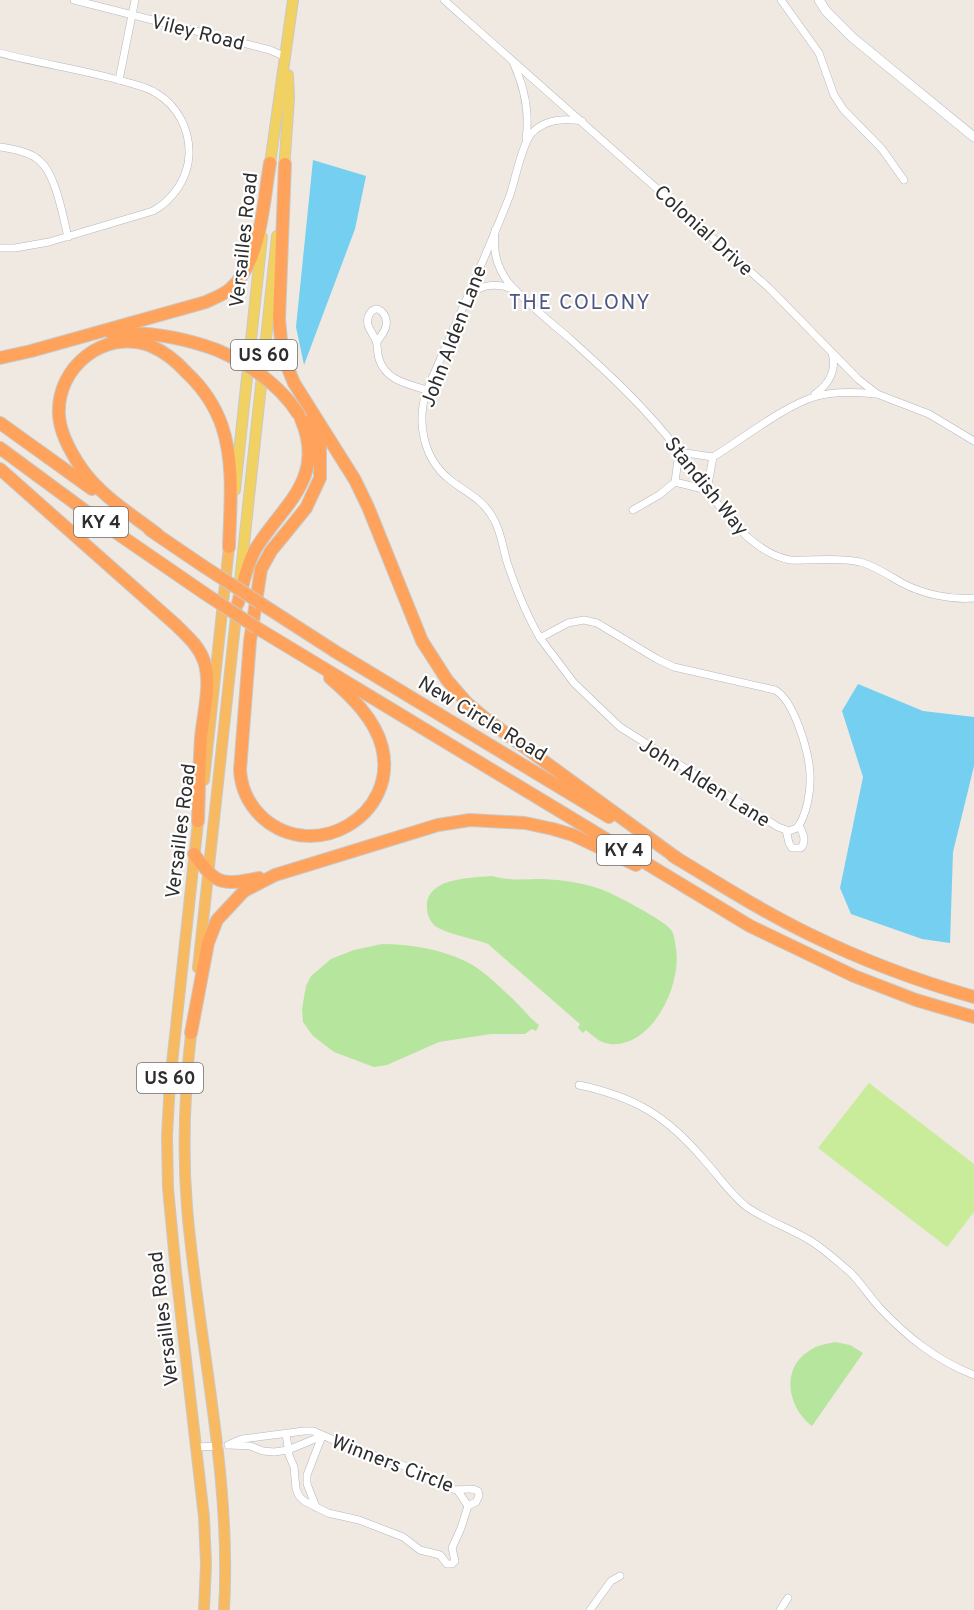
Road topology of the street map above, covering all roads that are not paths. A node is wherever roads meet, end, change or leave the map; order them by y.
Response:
1 (74, 0) edge
2 (135, 0) edge
3 (293, 0) edge
4 (444, 0) edge
5 (781, 0) edge
6 (819, 0) edge
7 (133, 15) junction
8 (0, 53) edge
9 (286, 57) junction
10 (510, 57) junction
11 (119, 80) junction
12 (582, 121) junction
13 (974, 137) edge
14 (0, 147) edge
15 (525, 147) junction
16 (270, 163) junction
17 (285, 164) junction
18 (904, 180) dead end
19 (495, 230) junction
20 (68, 237) junction
21 (0, 248) edge
22 (518, 293) junction
23 (467, 297) junction
24 (81, 337) junction
25 (377, 342) dead end
26 (832, 353) junction
27 (0, 358) edge
28 (427, 390) junction
29 (877, 394) junction
30 (302, 396) junction
31 (812, 397) junction
32 (0, 423) edge
33 (974, 441) edge
34 (0, 448) edge
35 (679, 452) junction
36 (713, 457) junction
37 (0, 468) edge
38 (675, 482) junction
39 (707, 490) junction
40 (633, 510) dead end
41 (157, 534) junction
42 (229, 547) junction
43 (974, 598) edge
44 (238, 603) junction
45 (540, 638) junction
46 (292, 648) junction
47 (198, 821) junction
48 (799, 825) junction
49 (786, 830) junction
50 (194, 854) junction
51 (678, 859) junction
52 (208, 874) junction
53 (275, 875) junction
54 (705, 899) junction
55 (974, 997) edge
56 (974, 1017) edge
57 (190, 1033) junction
58 (579, 1084) dead end
59 (974, 1375) edge
60 (286, 1433) junction
61 (322, 1436) junction
62 (228, 1445) junction
63 (216, 1446) junction
64 (197, 1447) junction
65 (288, 1450) junction
66 (458, 1491) junction
67 (468, 1506) junction
68 (316, 1507) junction
69 (452, 1548) junction
70 (440, 1555) junction
71 (620, 1576) dead end
72 (788, 1598) dead end
73 (204, 1610) edge
74 (224, 1610) edge
75 (590, 1610) edge
76 (780, 1610) edge

1 - 7 street, Viley Road
2 - 7 street
3 - 9 main road, Versailles Road / US 60
4 - 10 street, Colonial Drive
5 - 18 street
6 - 13 main road
7 - 9 street, Viley Road
7 - 11 street
8 - 11 street
9 - 16 main road, Versailles Road / US 60
9 - 17 main road, Versailles Road / US 60
10 - 12 street, Colonial Drive
10 - 15 street, John Alden Lane
11 - 20 street
12 - 15 street, John Alden Lane
12 - 26 street, Colonial Drive
14 - 20 street
15 - 19 street, John Alden Lane
16 - 24 highway
16 - 42 main road, Versailles Road / US 60
17 - 30 highway
17 - 44 main road, Versailles Road / US 60
19 - 22 street, Standish Way
19 - 23 street, John Alden Lane
20 - 21 street
22 - 23 street, Standish Way
22 - 35 street, Standish Way
23 - 28 street, John Alden Lane
24 - 27 highway
24 - 44 highway, bridge
25 - 28 street
26 - 29 street, Colonial Drive
26 - 31 street
28 - 45 street, John Alden Lane
29 - 31 street
29 - 33 street, Colonial Drive
30 - 46 highway
30 - 51 highway
31 - 36 street
32 - 41 highway, New Circle Road / KY 4
34 - 46 highway, New Circle Road / KY 4, bridge
35 - 36 street
35 - 38 street
35 - 39 street, Standish Way
36 - 39 street
37 - 47 highway
38 - 39 street
38 - 40 street
39 - 43 street, Standish Way
41 - 42 highway
41 - 51 highway, New Circle Road / KY 4, bridge
42 - 47 highway, Versailles Road / US 60
44 - 52 highway, Versailles Road / US 60
45 - 48 street, John Alden Lane
45 - 49 street, John Alden Lane
46 - 54 highway, New Circle Road / KY 4
47 - 50 highway, Versailles Road / US 60
48 - 49 street, John Alden Lane
48 - 49 street
50 - 52 highway
50 - 64 highway, Versailles Road / US 60
51 - 55 highway, New Circle Road / KY 4
52 - 53 highway
52 - 57 highway, Versailles Road / US 60
53 - 54 highway
53 - 57 highway
54 - 56 highway, New Circle Road / KY 4
57 - 63 highway, Versailles Road / US 60
58 - 59 street
60 - 61 street, Winners Circle
60 - 62 street, Winners Circle
60 - 65 street
61 - 65 street, Winners Circle
61 - 66 street, Winners Circle
61 - 68 street, Winners Circle
62 - 63 street, Winners Circle
62 - 65 street, Winners Circle
63 - 64 street, Winners Circle
63 - 74 highway, Versailles Road / US 60
64 - 73 highway, Versailles Road / US 60
65 - 68 street
66 - 67 street
66 - 67 street, Winners Circle
67 - 69 street, Winners Circle
68 - 70 street
69 - 70 street
69 - 70 street, Winners Circle
71 - 75 street
72 - 76 street

